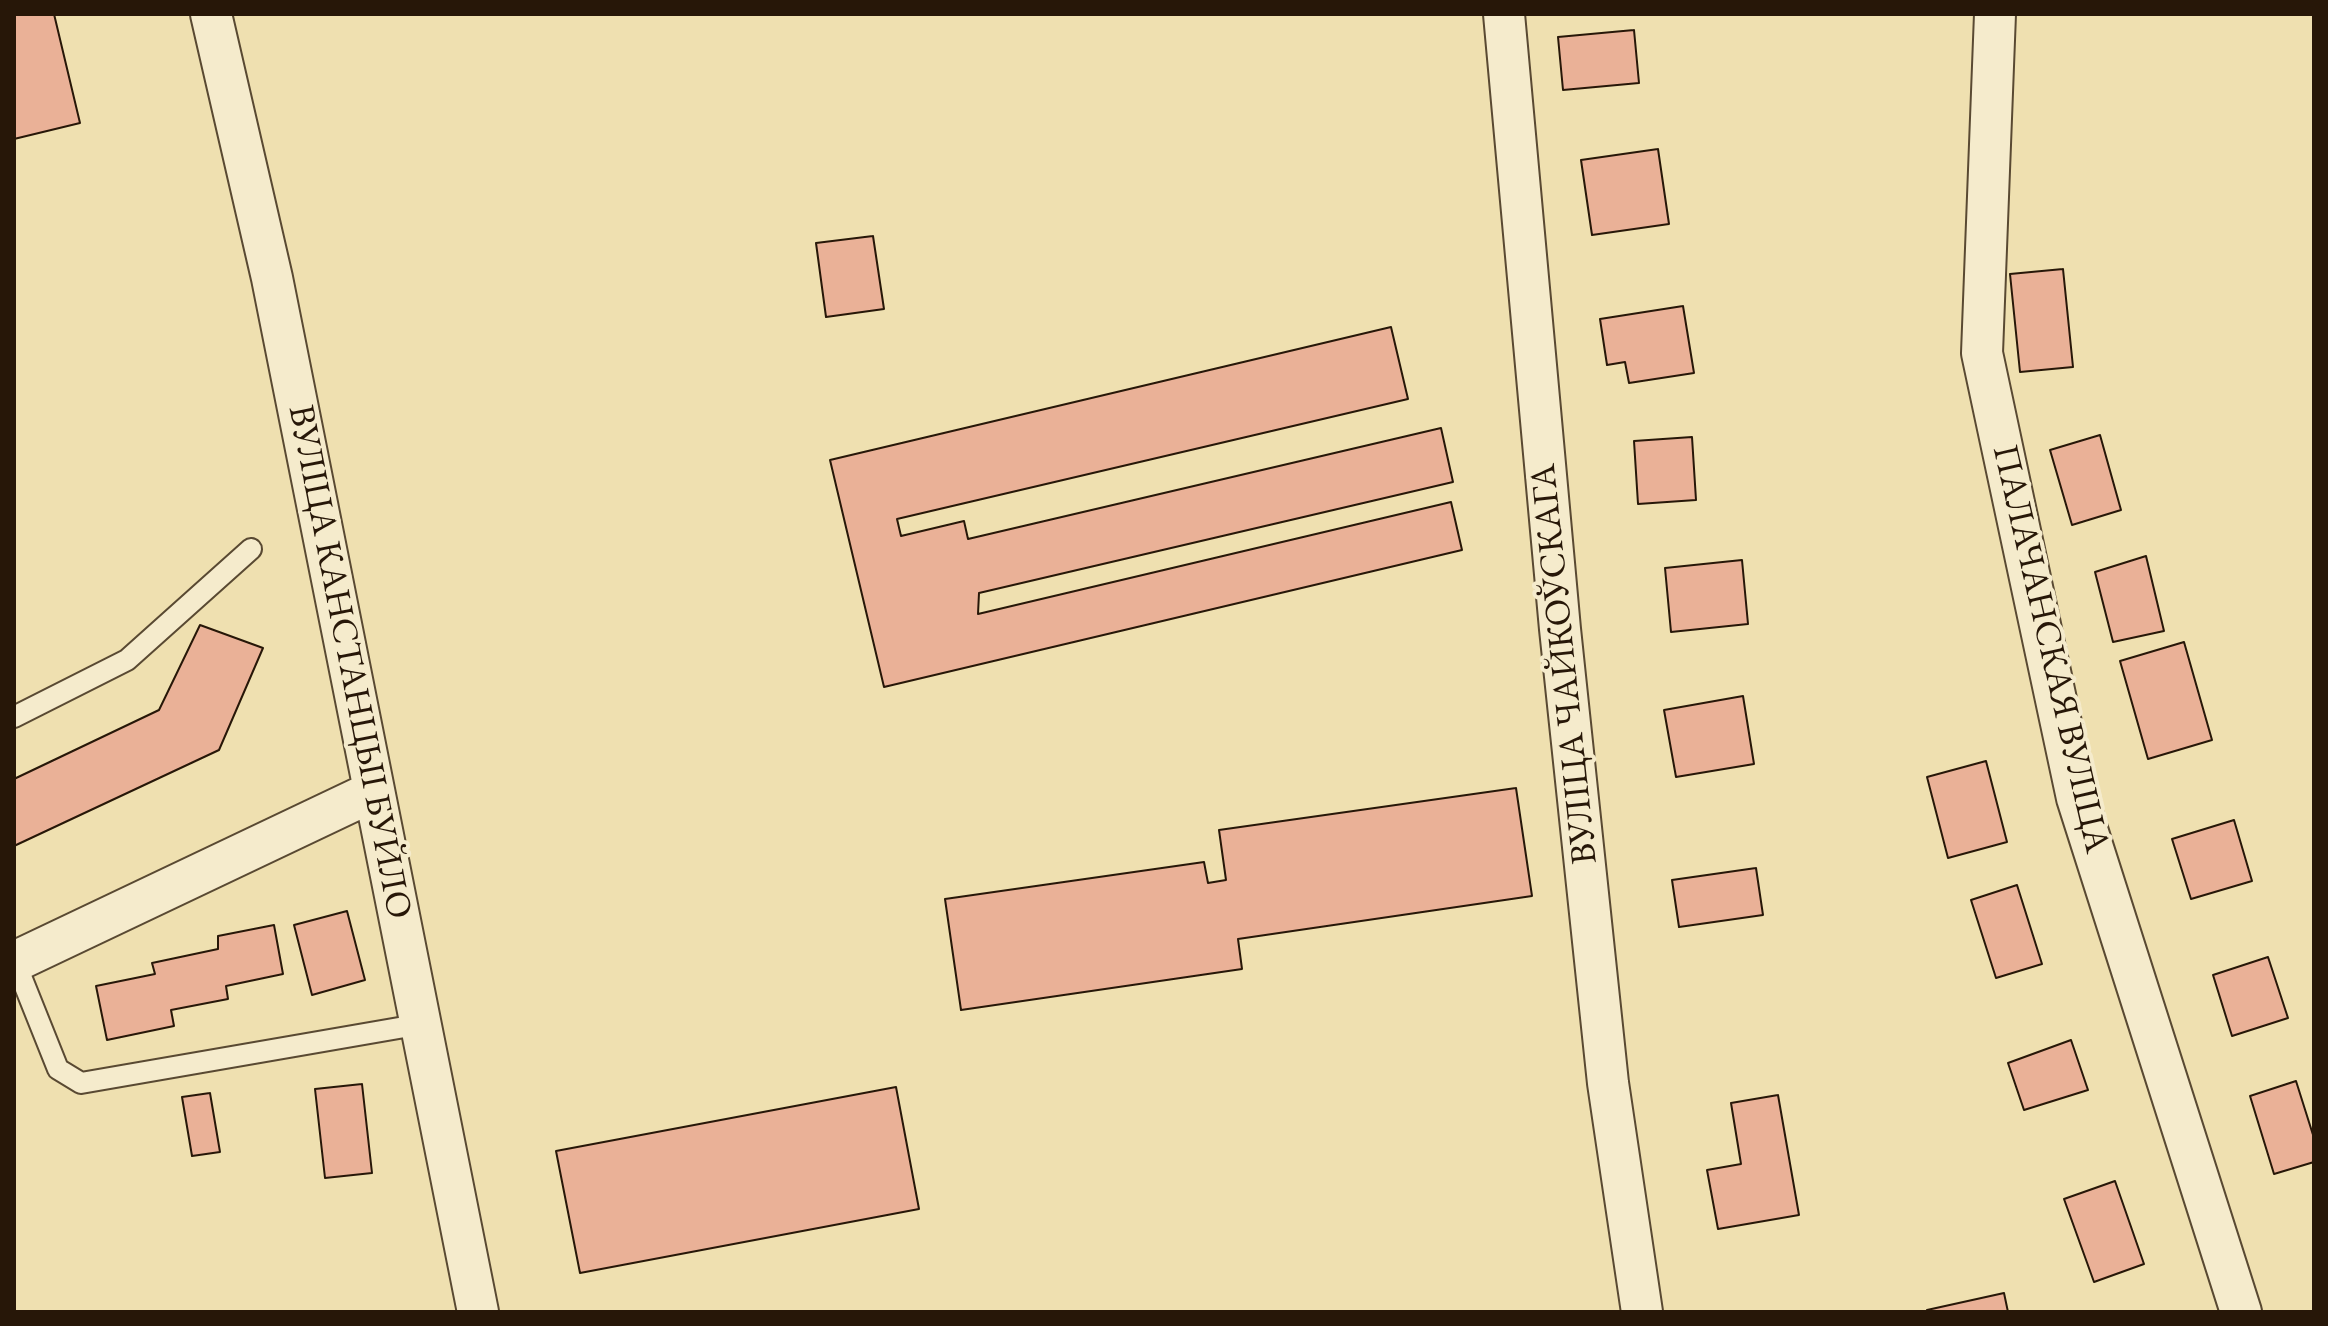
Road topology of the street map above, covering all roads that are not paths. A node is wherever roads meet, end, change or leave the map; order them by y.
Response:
1 (211, 14) edge
2 (1504, 14) edge
3 (1995, 14) edge
4 (251, 549) dead end
5 (14, 717) edge
6 (374, 791) junction
7 (14, 961) edge
8 (422, 1024) junction
9 (478, 1312) edge
10 (1642, 1312) edge
11 (2241, 1312) edge

1 - 6 street, ВУЛІЦА КАНСТАНЦЫІ БУЙЛО
2 - 10 street, ВУЛІЦА ЧАЙКОЎСКАГА
3 - 11 street, ПАЛАЧАНСКАЯ ВУЛІЦА
4 - 5 lane
6 - 7 street
6 - 8 street, ВУЛІЦА КАНСТАНЦЫІ БУЙЛО
7 - 8 lane
8 - 9 street, ВУЛІЦА КАНСТАНЦЫІ БУЙЛО

